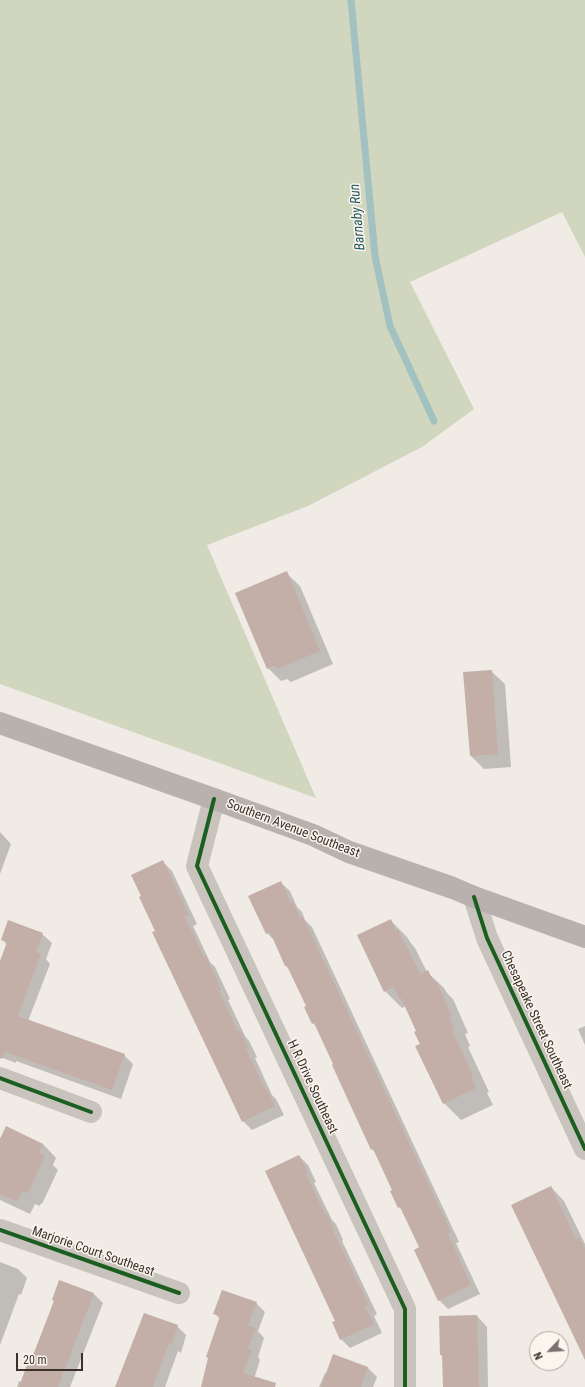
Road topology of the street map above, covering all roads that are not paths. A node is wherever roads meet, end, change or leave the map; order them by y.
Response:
1 (0, 723) edge
2 (214, 799) junction
3 (474, 897) junction
4 (585, 937) edge
5 (0, 1078) edge
6 (91, 1112) dead end
7 (585, 1149) edge
8 (0, 1230) edge
9 (179, 1293) dead end
10 (406, 1387) edge

1 - 2 main road, Southern Avenue Southeast
2 - 3 main road, Southern Avenue Southeast
2 - 10 street, H R Drive Southeast
3 - 4 main road, Southern Avenue Southeast
3 - 7 street, Chesapeake Street Southeast
5 - 6 street
8 - 9 street, Marjorie Court Southeast

